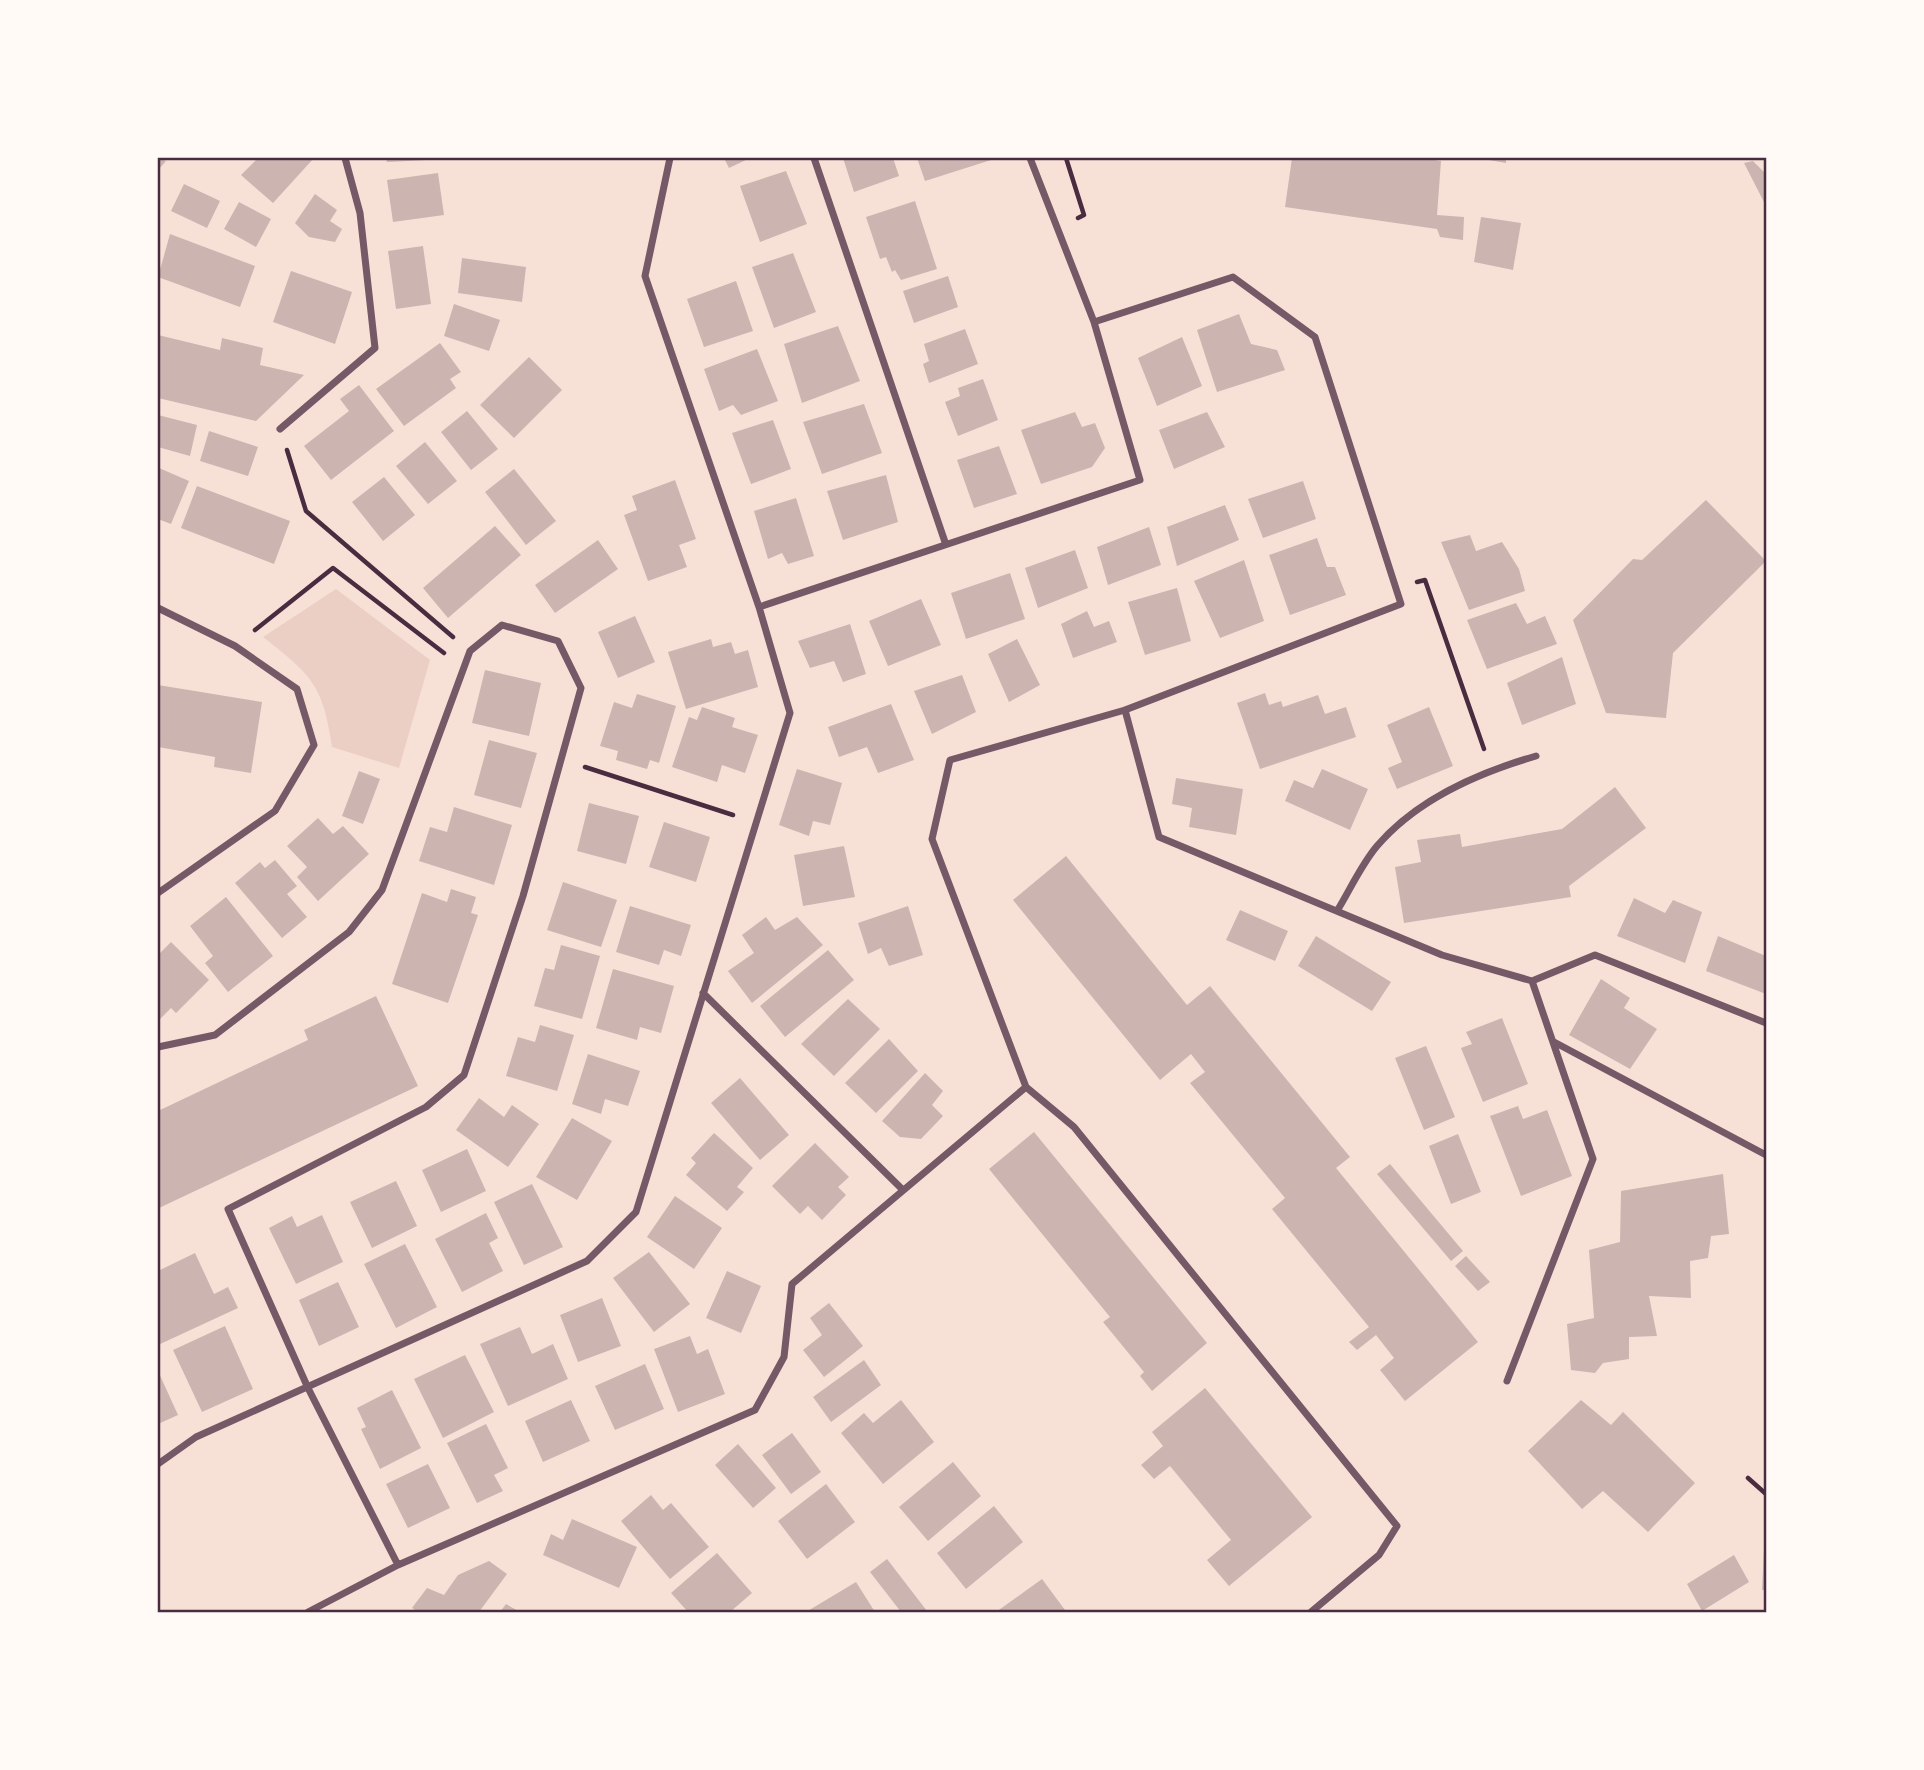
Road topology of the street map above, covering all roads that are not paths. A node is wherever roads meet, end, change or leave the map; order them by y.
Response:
1 (345, 158) edge
2 (670, 158) edge
3 (814, 158) edge
4 (1030, 158) edge
5 (1094, 322) junction
6 (280, 429) road end
7 (945, 542) junction
8 (760, 607) junction
9 (158, 608) edge
10 (1125, 710) junction
11 (1535, 756) dead end
12 (158, 893) edge
13 (1337, 911) junction
14 (1532, 981) junction
15 (704, 993) junction
16 (1766, 1023) edge
17 (1553, 1042) junction
18 (158, 1047) edge
19 (1026, 1087) junction
20 (1766, 1155) edge
21 (903, 1190) junction
22 (1507, 1381) dead end
23 (308, 1388) junction
24 (158, 1464) edge
25 (398, 1565) junction
26 (308, 1612) edge
27 (1311, 1612) edge

1 - 6 street
2 - 8 street
3 - 7 street
4 - 5 street
5 - 7 street
5 - 10 street
7 - 8 street
8 - 15 street
9 - 12 street
10 - 13 street
10 - 19 street
11 - 13 street
13 - 14 street
14 - 16 street
14 - 17 street
15 - 21 street
15 - 23 street
17 - 20 street
17 - 22 street
18 - 23 street
19 - 21 street
19 - 27 street
21 - 25 street
23 - 24 street
23 - 25 street
25 - 26 street

